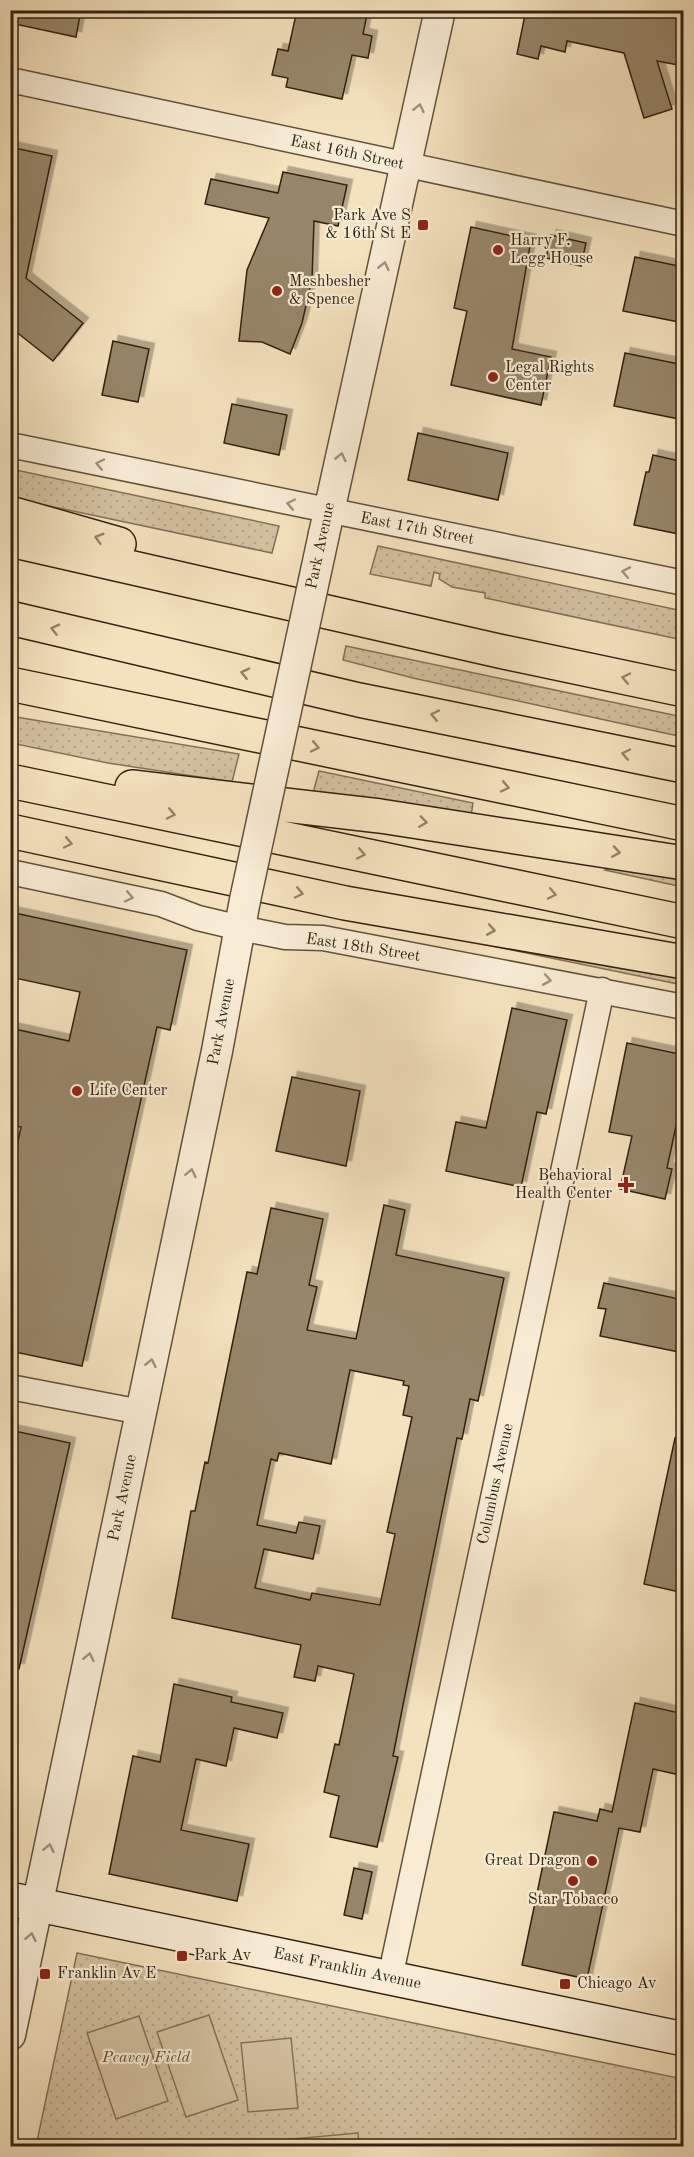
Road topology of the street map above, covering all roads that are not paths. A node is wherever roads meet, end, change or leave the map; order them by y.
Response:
1 (440, 10) edge
2 (10, 80) edge
3 (406, 165) junction
4 (684, 224) edge
5 (10, 446) edge
6 (10, 513) edge
7 (326, 523) junction
8 (10, 540) edge
9 (684, 583) edge
10 (10, 618) edge
11 (499, 651) junction
12 (10, 684) edge
13 (684, 690) edge
14 (10, 700) edge
15 (242, 732) junction
16 (684, 766) edge
17 (10, 774) edge
18 (10, 781) edge
19 (684, 824) edge
20 (10, 831) edge
21 (684, 863) edge
22 (10, 872) edge
23 (243, 914) junction
24 (684, 922) edge
25 (684, 962) edge
26 (602, 990) junction
27 (684, 1007) edge
28 (10, 1387) edge
29 (141, 1412) junction
30 (24, 1902) edge
31 (390, 1978) junction
32 (10, 2035) edge
33 (684, 2039) edge

3 -> 1 street, Park Avenue
2 - 3 street, East 16th Street
3 - 4 street, East 16th Street
7 -> 3 street, Park Avenue
7 -> 5 street, East 17th Street
11 -> 6 highway
9 -> 7 street, East 17th Street
7 - 23 street, Park Avenue, bridge
8 - 11 highway
16 -> 10 highway
13 -> 11 highway
12 - 15 highway
14 - 15 highway
15 -> 19 highway
17 -> 21 highway
18 -> 24 highway
20 -> 25 highway
22 -> 23 street, East 18th Street
23 -> 26 street, East 18th Street
29 -> 23 street, Park Avenue
26 - 27 street, East 18th Street
26 - 31 street, Columbus Avenue
28 - 29 street
30 -> 29 street, Park Avenue
30 - 31 main road, East Franklin Avenue
32 -> 30 street, Park Avenue
31 - 33 main road, East Franklin Avenue

